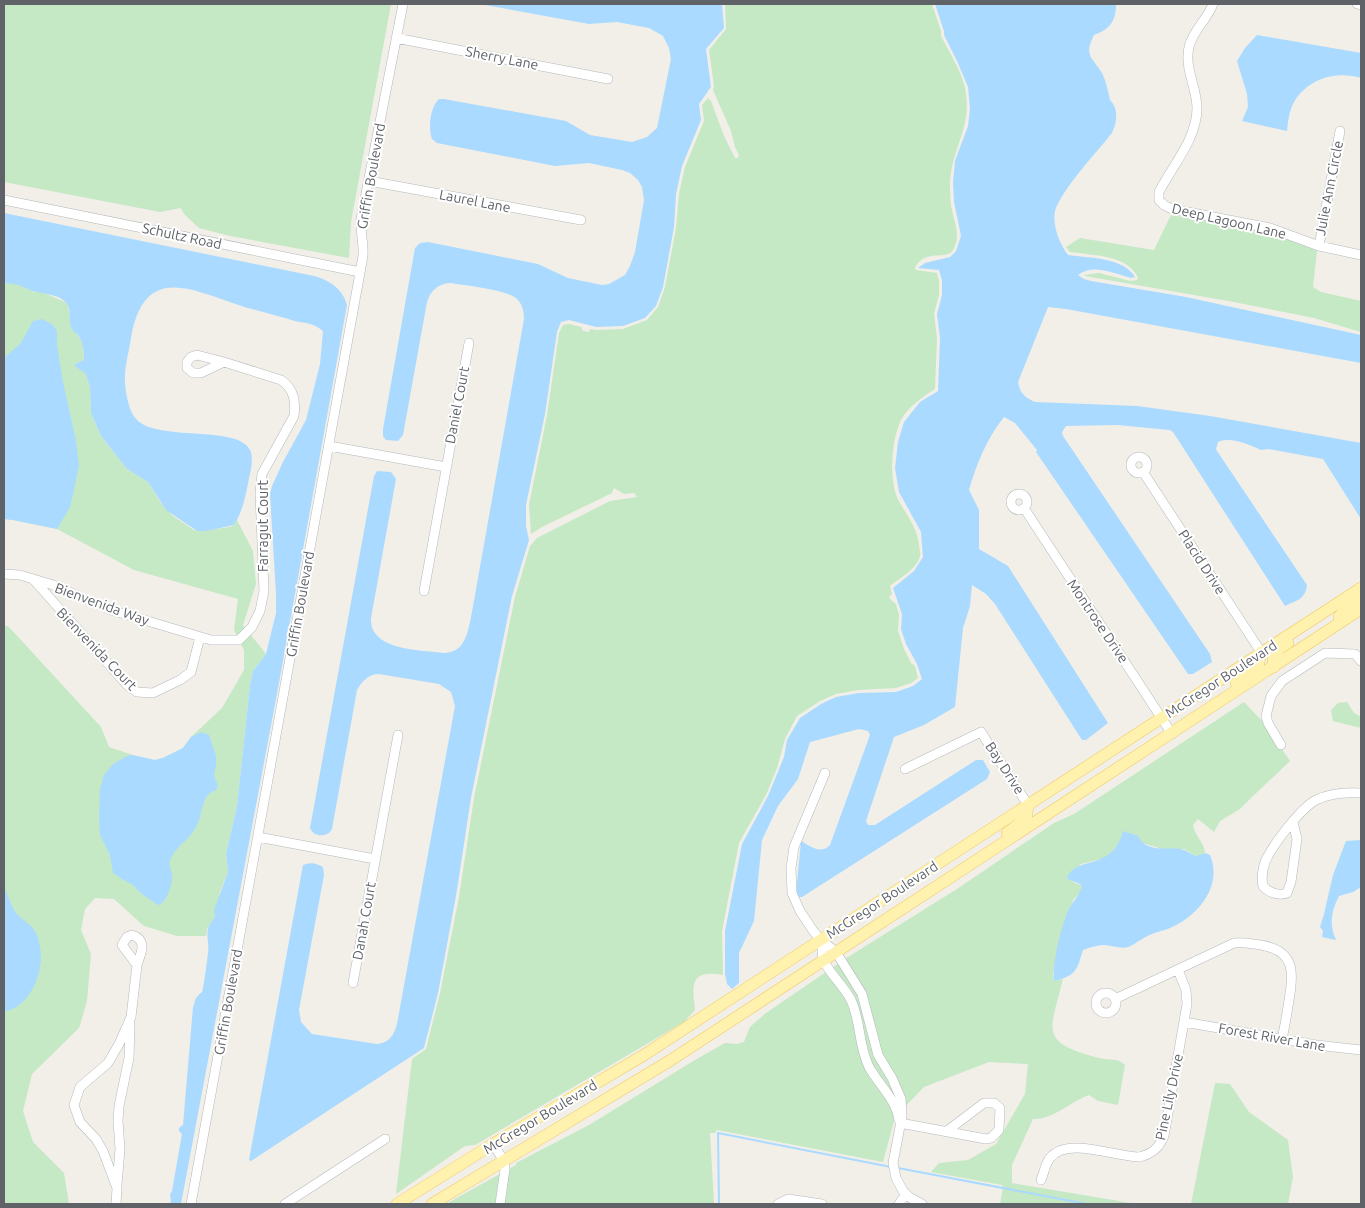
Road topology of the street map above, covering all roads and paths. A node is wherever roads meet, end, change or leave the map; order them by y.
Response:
1 (403, 4) edge
2 (1213, 4) edge
3 (1357, 4) edge
4 (1361, 4) edge
5 (396, 38) junction
6 (608, 79) dead end
7 (1340, 131) dead end
8 (369, 181) junction
9 (4, 200) edge
10 (581, 220) dead end
11 (1319, 246) junction
12 (1361, 255) edge
13 (360, 272) junction
14 (469, 343) dead end
15 (224, 362) dead end
16 (329, 446) junction
17 (446, 467) junction
18 (1143, 472) dead end
19 (1024, 508) dead end
20 (4, 574) edge
21 (33, 579) junction
22 (1360, 588) edge
23 (424, 591) dead end
24 (1361, 609) edge
25 (1327, 610) junction
26 (1331, 629) junction
27 (200, 637) junction
28 (1261, 652) junction
29 (1361, 661) edge
30 (1274, 668) junction
31 (1282, 681) junction
32 (1214, 706) junction
33 (1162, 717) junction
34 (1172, 734) junction
35 (398, 735) dead end
36 (1281, 745) dead end
37 (905, 769) dead end
38 (825, 773) dead end
39 (1361, 793) edge
40 (1028, 805) junction
41 (1293, 822) junction
42 (258, 837) junction
43 (987, 854) junction
44 (375, 859) junction
45 (821, 940) junction
46 (836, 952) junction
47 (824, 961) junction
48 (137, 965) dead end
49 (1178, 970) junction
50 (352, 983) dead end
51 (1115, 999) dead end
52 (131, 1017) junction
53 (1184, 1022) junction
54 (1282, 1038) junction
55 (1361, 1050) edge
56 (900, 1123) junction
57 (947, 1131) junction
58 (385, 1139) dead end
59 (493, 1144) junction
60 (503, 1160) junction
61 (449, 1172) junction
62 (1041, 1180) dead end
63 (117, 1188) junction
64 (906, 1194) junction
65 (116, 1204) edge
66 (191, 1204) edge
67 (285, 1204) edge
68 (397, 1204) edge
69 (409, 1204) edge
70 (432, 1204) edge
71 (500, 1204) edge
72 (778, 1204) edge
73 (822, 1204) edge
74 (899, 1204) edge
75 (922, 1204) edge

1 - 5 street, Griffin Boulevard
2 - 11 street, Deep Lagoon Lane
3 - 4 street
5 - 6 street, Sherry Lane
5 - 8 street, Griffin Boulevard
7 - 11 street, Julie Ann Circle
8 - 10 street, Laurel Lane
8 - 13 street, Griffin Boulevard
9 - 13 street, Schultz Road
11 - 12 street, Deep Lagoon Lane
13 - 16 street, Griffin Boulevard
14 - 17 street, Daniel Court
15 - 27 street, Farragut Court
16 - 17 street
16 - 42 street, Griffin Boulevard
17 - 23 street, Daniel Court
18 - 28 street, Placid Drive
19 - 33 street, Montrose Drive
20 - 21 street, Bienvenida Way
21 - 27 street, Bienvenida Way
21 - 27 street, Bienvenida Court
22 - 25 main road, McGregor Boulevard
22 - 26 main road
24 - 26 main road, McGregor Boulevard
25 - 28 main road, McGregor Boulevard
25 - 30 main road
26 - 30 main road, McGregor Boulevard
28 - 32 main road
28 - 33 main road, McGregor Boulevard
29 - 31 street
30 - 31 street
30 - 32 main road, McGregor Boulevard
31 - 36 street
32 - 34 main road, McGregor Boulevard
33 - 34 street, Montrose Drive
33 - 40 main road, McGregor Boulevard
34 - 43 main road, McGregor Boulevard
35 - 44 street, Danah Court
37 - 40 street, Bay Drive
38 - 45 street
39 - 41 street
40 - 43 main road
40 - 45 main road, McGregor Boulevard
41 - 41 street
42 - 44 street
42 - 66 street, Griffin Boulevard
43 - 46 main road, McGregor Boulevard
44 - 50 street, Danah Court
45 - 46 street
45 - 47 street
45 - 59 main road, McGregor Boulevard
46 - 47 main road, McGregor Boulevard
46 - 56 street
47 - 56 street
47 - 60 main road, McGregor Boulevard
48 - 52 street
49 - 51 street
49 - 53 street, Pine Lily Drive
49 - 54 street
52 - 63 street
52 - 63 street
53 - 54 street, Forest River Lane
53 - 62 street, Pine Lily Drive
54 - 55 street, Forest River Lane
56 - 57 street
56 - 64 street
57 - 57 street
58 - 67 street
59 - 60 street
59 - 61 main road, McGregor Boulevard
60 - 70 main road, McGregor Boulevard
60 - 71 street
61 - 68 main road, McGregor Boulevard
61 - 69 main road
63 - 65 street
64 - 74 street
64 - 75 street
72 - 73 street

